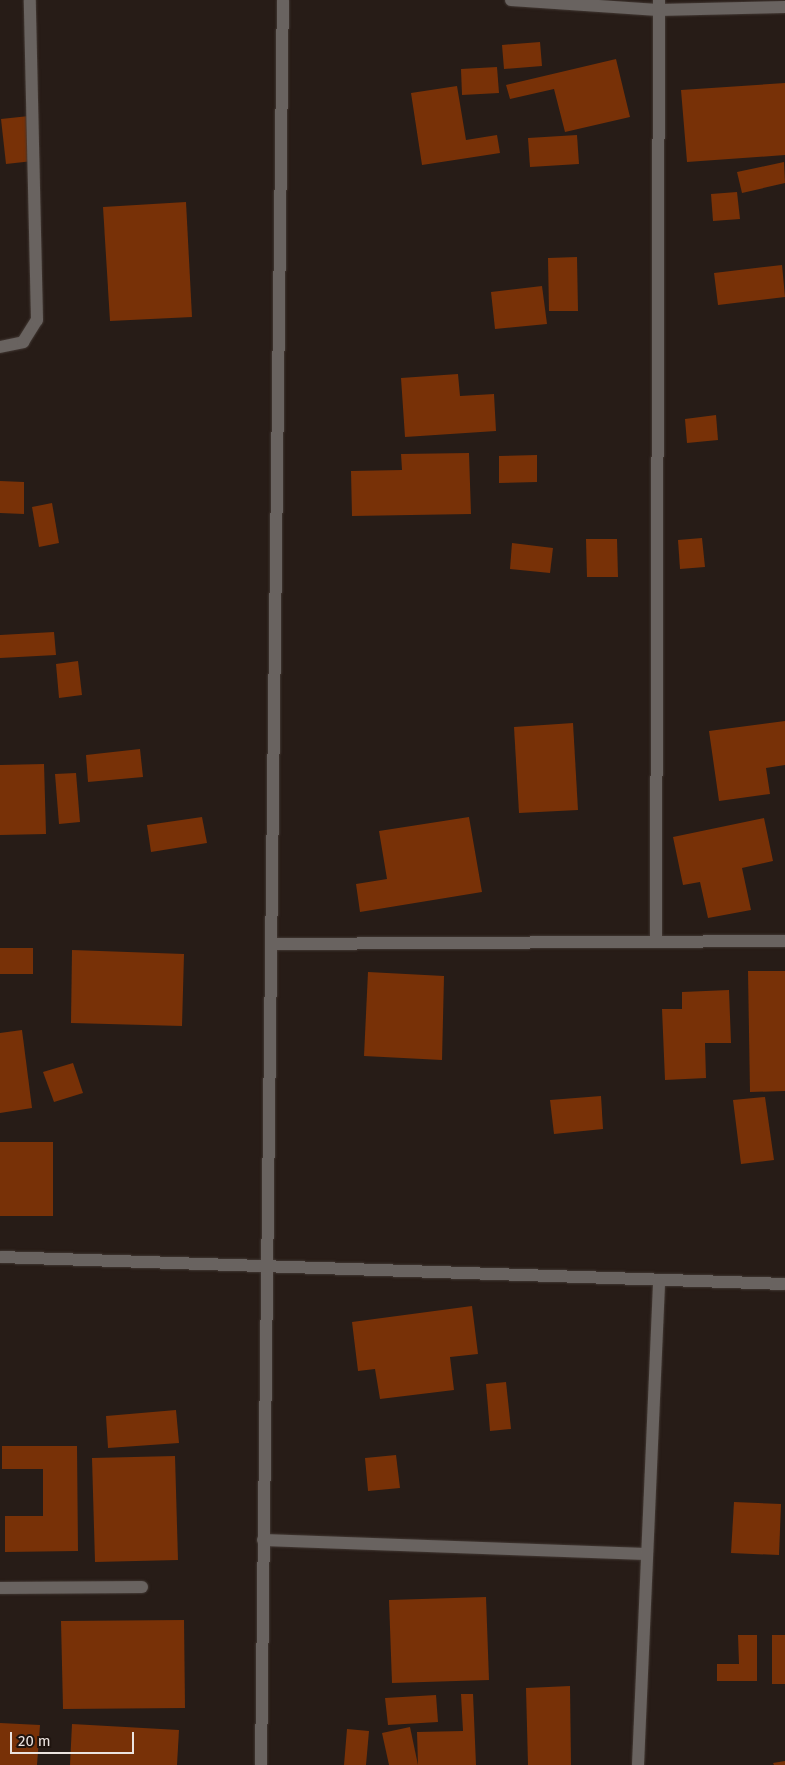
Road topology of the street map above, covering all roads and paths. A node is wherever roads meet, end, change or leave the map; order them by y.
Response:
1 (30, 0) edge
2 (283, 0) edge
3 (511, 0) edge
4 (659, 5) edge
5 (785, 8) edge
6 (0, 348) edge
7 (785, 940) edge
8 (656, 942) junction
9 (271, 944) junction
10 (0, 1257) edge
11 (267, 1265) junction
12 (660, 1281) junction
13 (785, 1284) edge
14 (263, 1540) junction
15 (647, 1554) junction
16 (142, 1587) dead end
17 (0, 1588) edge
18 (260, 1765) edge
19 (638, 1765) edge

1 - 6 street
2 - 9 street
3 - 4 street
4 - 5 street
4 - 8 street
7 - 8 street
8 - 9 street
9 - 11 street
10 - 11 street
11 - 12 street
11 - 14 street
12 - 13 street
12 - 15 street
14 - 15 street
14 - 18 street
15 - 19 street
16 - 17 street

